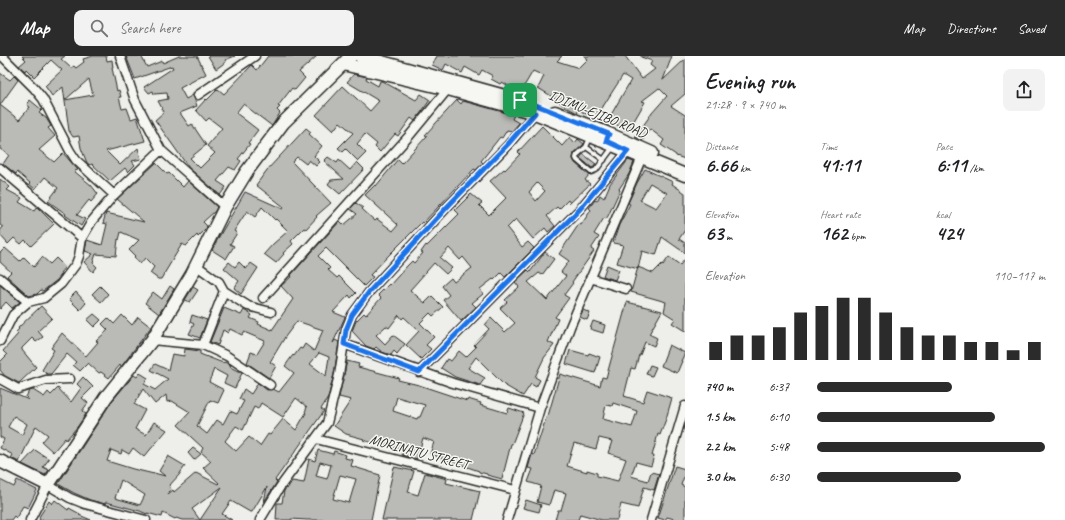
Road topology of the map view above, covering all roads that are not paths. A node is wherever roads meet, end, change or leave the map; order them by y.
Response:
1 (120, 56) edge
2 (255, 56) edge
3 (360, 56) edge
4 (2, 57) edge
5 (347, 60) edge
6 (448, 89) junction
7 (198, 95) dead end
8 (518, 104) junction
9 (535, 113) junction
10 (592, 136) junction
11 (610, 140) junction
12 (586, 147) junction
13 (161, 150) junction
14 (628, 151) junction
15 (642, 157) junction
16 (604, 160) junction
17 (685, 166) edge
18 (0, 168) edge
19 (685, 175) edge
20 (114, 195) junction
21 (225, 207) junction
22 (82, 238) junction
23 (197, 266) junction
24 (0, 278) edge
25 (590, 278) junction
26 (626, 289) dead end
27 (224, 291) junction
28 (263, 298) dead end
29 (28, 302) junction
30 (271, 312) dead end
31 (152, 340) junction
32 (0, 341) edge
33 (344, 344) junction
34 (203, 345) junction
35 (419, 372) junction
36 (0, 379) edge
37 (70, 379) dead end
38 (270, 385) dead end
39 (685, 406) edge
40 (540, 408) junction
41 (316, 438) junction
42 (0, 461) edge
43 (48, 485) junction
44 (515, 490) junction
45 (124, 517) edge
46 (30, 520) edge
47 (146, 520) edge
48 (260, 520) edge
49 (507, 520) edge
50 (651, 520) edge

1 - 13 street
2 - 7 street
3 - 8 main road, IDIMU-EJIBO ROAD
4 - 20 street
5 - 6 main road, IDIMU-EJIBO ROAD
5 - 21 main road
6 - 8 main road, IDIMU-EJIBO ROAD
6 - 28 street
8 - 9 main road, IDIMU-EJIBO ROAD
8 - 11 main road, IDIMU-EJIBO ROAD
9 - 10 main road, IDIMU-EJIBO ROAD
9 - 33 street
10 - 11 main road, IDIMU-EJIBO ROAD
10 - 12 lane
11 - 14 main road, IDIMU-EJIBO ROAD
11 - 16 lane
11 - 17 main road, IDIMU-EJIBO ROAD
12 - 16 lane
12 - 16 lane
13 - 20 street
13 - 21 street
14 - 15 main road, IDIMU-EJIBO ROAD
14 - 35 street
15 - 19 main road, IDIMU-EJIBO ROAD
15 - 25 street
18 - 22 street
20 - 22 street
21 - 23 main road
22 - 29 street
23 - 27 street
23 - 31 main road
24 - 29 street
25 - 26 street
25 - 40 street
27 - 30 street
27 - 34 street
29 - 32 street
31 - 34 street
31 - 43 main road
33 - 35 street
33 - 41 street
34 - 38 street
35 - 40 street
36 - 37 street
39 - 50 street
40 - 44 street
41 - 44 street, MORINATU STREET
41 - 48 street
42 - 43 main road
43 - 45 street
43 - 46 street
44 - 49 street
45 - 47 street

